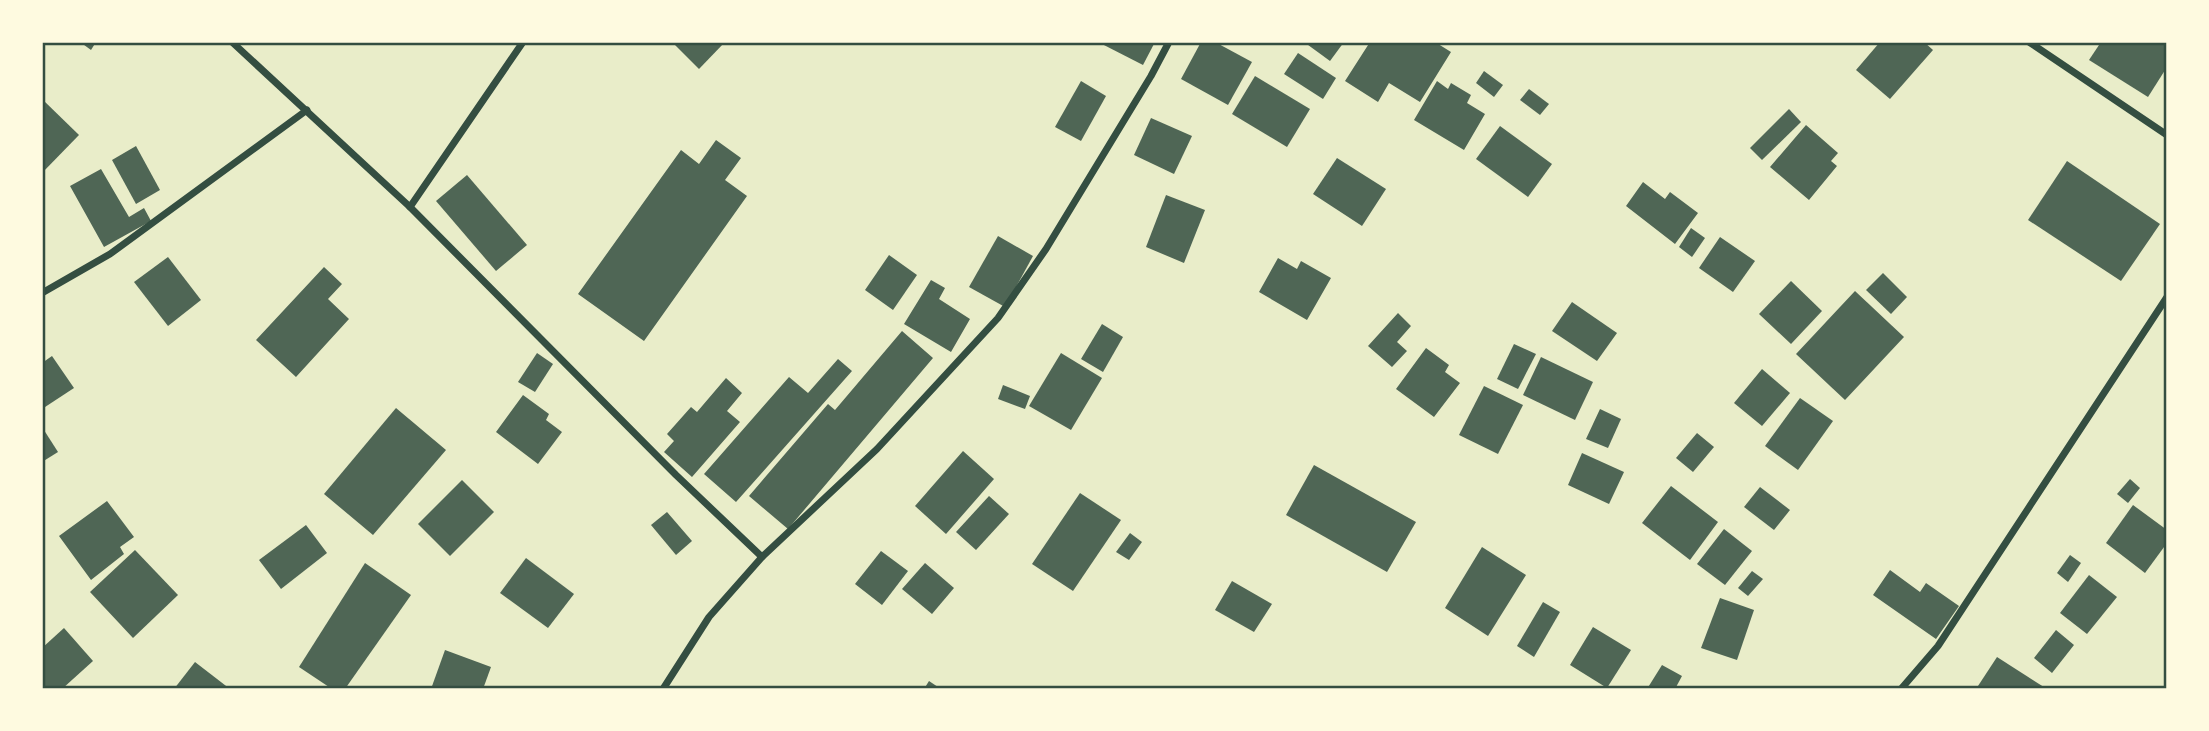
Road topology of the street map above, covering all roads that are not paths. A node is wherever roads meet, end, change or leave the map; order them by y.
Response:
1 (232, 42) edge
2 (523, 42) edge
3 (1168, 42) edge
4 (2029, 42) edge
5 (307, 110) junction
6 (2167, 135) edge
7 (410, 207) junction
8 (42, 293) edge
9 (2167, 297) edge
10 (762, 557) junction
11 (663, 689) edge
12 (1901, 689) edge

1 - 5 street
2 - 7 street
3 - 10 street
4 - 6 street
5 - 7 street
5 - 8 street
7 - 10 street
9 - 12 street
10 - 11 street

